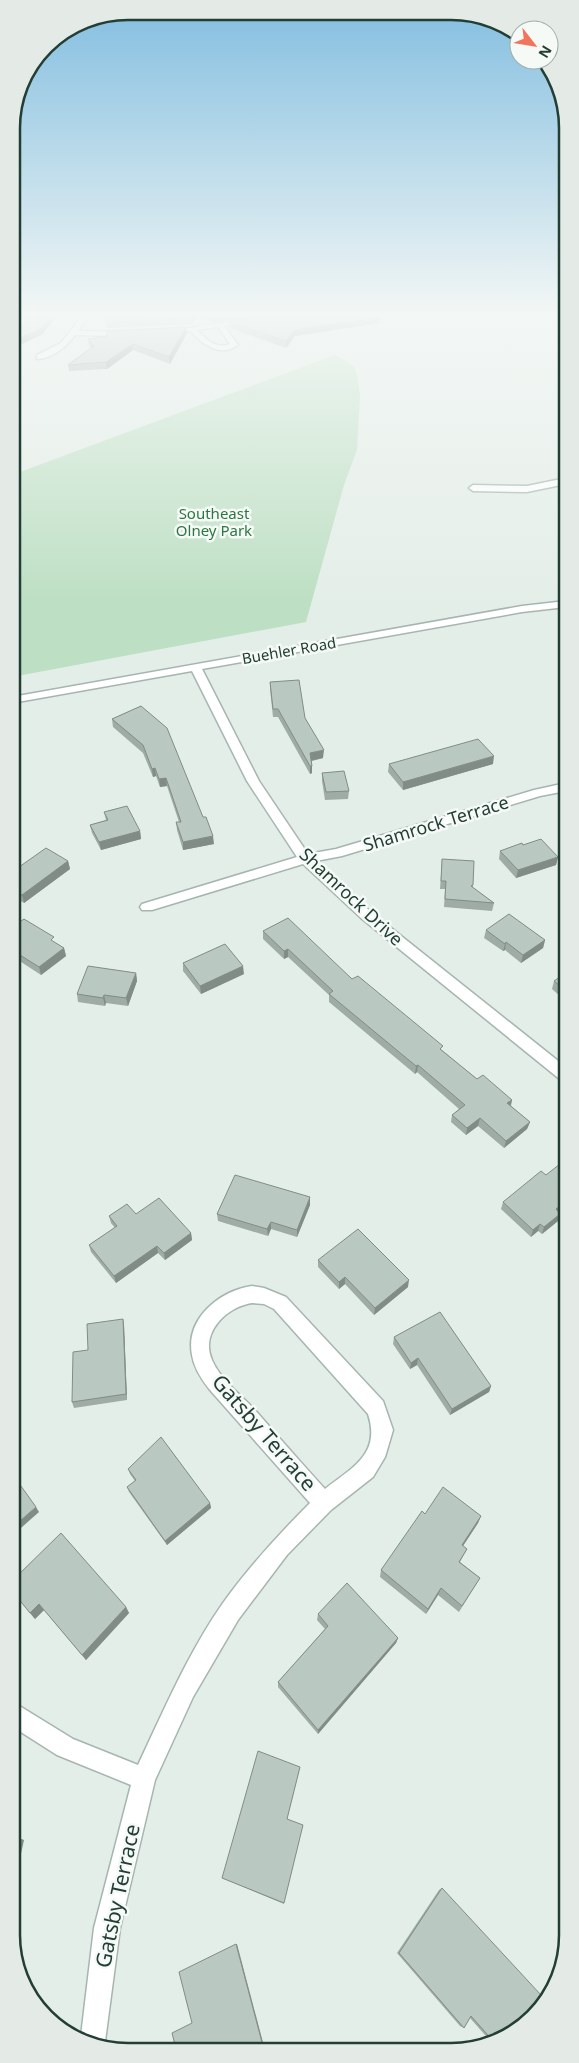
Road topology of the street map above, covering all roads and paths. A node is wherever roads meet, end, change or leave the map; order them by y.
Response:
1 (559, 482) edge
2 (473, 488) dead end
3 (559, 605) edge
4 (195, 667) junction
5 (20, 699) edge
6 (559, 788) edge
7 (305, 859) junction
8 (147, 907) dead end
9 (559, 1071) edge
10 (324, 1503) junction
11 (20, 1718) edge
12 (144, 1779) junction
13 (94, 2037) edge

1 - 2 street
3 - 4 street, Buehler Road
4 - 5 street, Buehler Road
4 - 7 street, Shamrock Drive
6 - 7 street, Shamrock Terrace
7 - 8 street, Shamrock Terrace
7 - 9 street, Shamrock Drive
10 - 10 street, Gatsby Terrace
10 - 12 street, Gatsby Terrace
11 - 12 street
12 - 13 street, Gatsby Terrace

